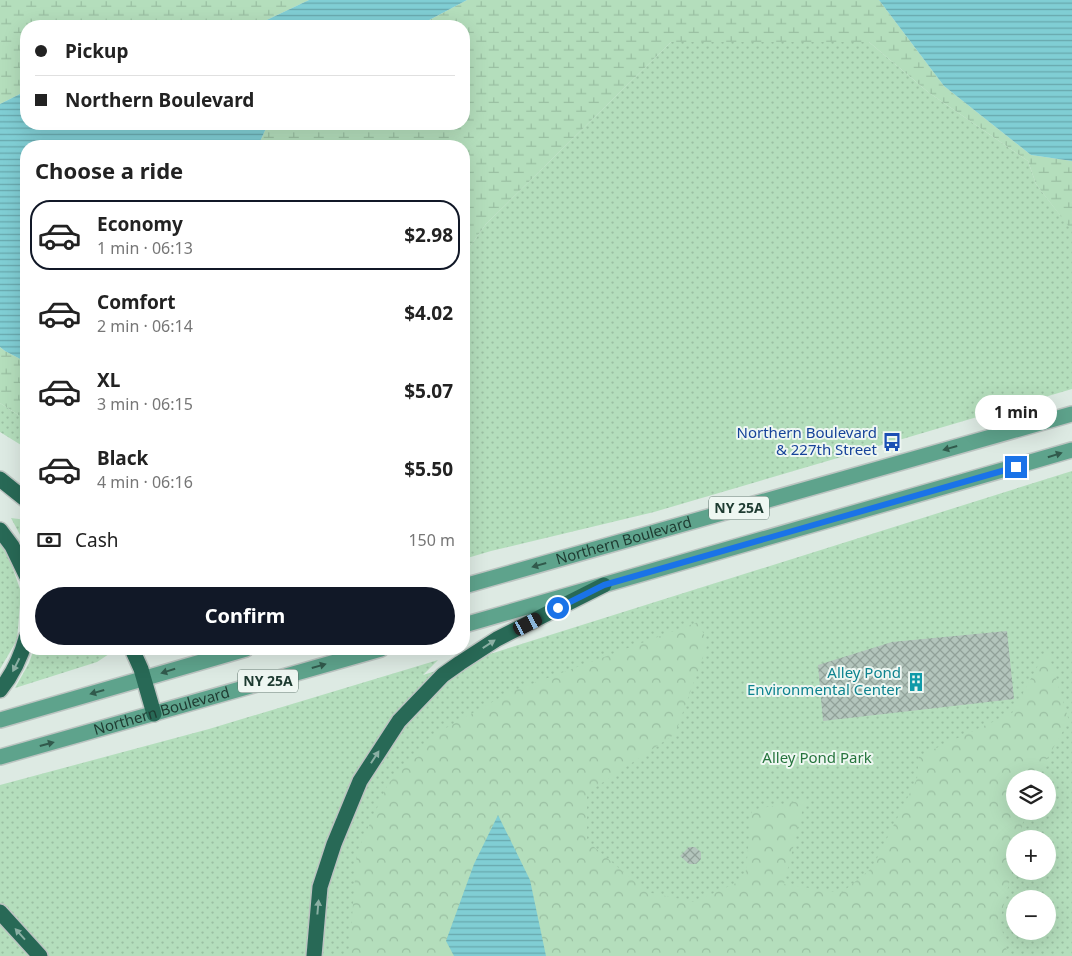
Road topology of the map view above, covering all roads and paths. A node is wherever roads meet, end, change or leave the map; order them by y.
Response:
1 (1072, 414) edge
2 (1072, 450) edge
3 (0, 478) edge
4 (20, 495) edge
5 (0, 530) edge
6 (20, 563) edge
7 (470, 584) edge
8 (604, 585) junction
9 (470, 623) edge
10 (21, 655) edge
11 (134, 655) edge
12 (225, 655) edge
13 (360, 655) edge
14 (144, 678) junction
15 (0, 690) edge
16 (154, 714) junction
17 (0, 720) edge
18 (0, 757) edge
19 (0, 912) edge
20 (40, 956) edge
21 (314, 956) edge

1 -> 7 main road, Northern Boulevard / NY 25A
8 -> 2 main road, NY 25A
3 - 4 highway
5 - 6 highway
8 - 9 main road, NY 25A
21 -> 8 highway
10 -> 15 highway
11 - 14 highway
12 -> 14 main road, NY 25A
16 -> 13 main road, Northern Boulevard / NY 25A
14 - 16 highway
14 -> 17 main road, NY 25A
18 -> 16 main road, Northern Boulevard / NY 25A
20 -> 19 highway

